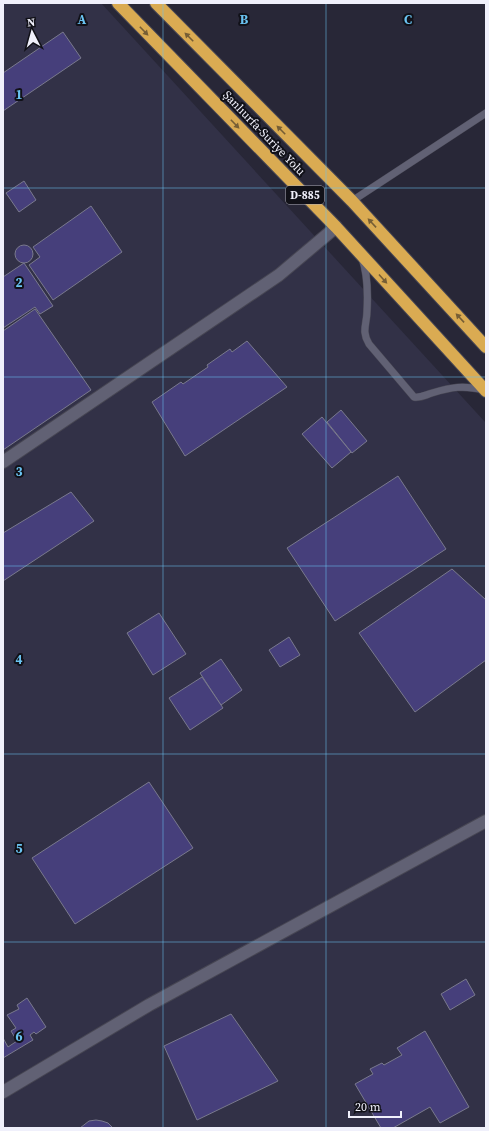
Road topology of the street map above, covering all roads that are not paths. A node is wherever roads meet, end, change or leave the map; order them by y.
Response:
1 (118, 3) edge
2 (156, 3) edge
3 (486, 113) edge
4 (352, 201) junction
5 (336, 227) junction
6 (360, 253) junction
7 (486, 347) edge
8 (485, 391) edge
9 (3, 462) edge
10 (486, 821) edge
11 (3, 1092) edge

1 -> 5 highway, Şanlıurfa-Suriye Yolu / D-885
4 -> 2 highway, Şanlıurfa-Suriye Yolu / D-885
3 - 4 lane
7 -> 4 highway, Şanlıurfa-Suriye Yolu / D-885
5 - 6 highway, Şanlıurfa-Suriye Yolu / D-885
5 - 9 street
6 -> 8 highway, Şanlıurfa-Suriye Yolu / D-885
6 - 8 lane
10 - 11 street

